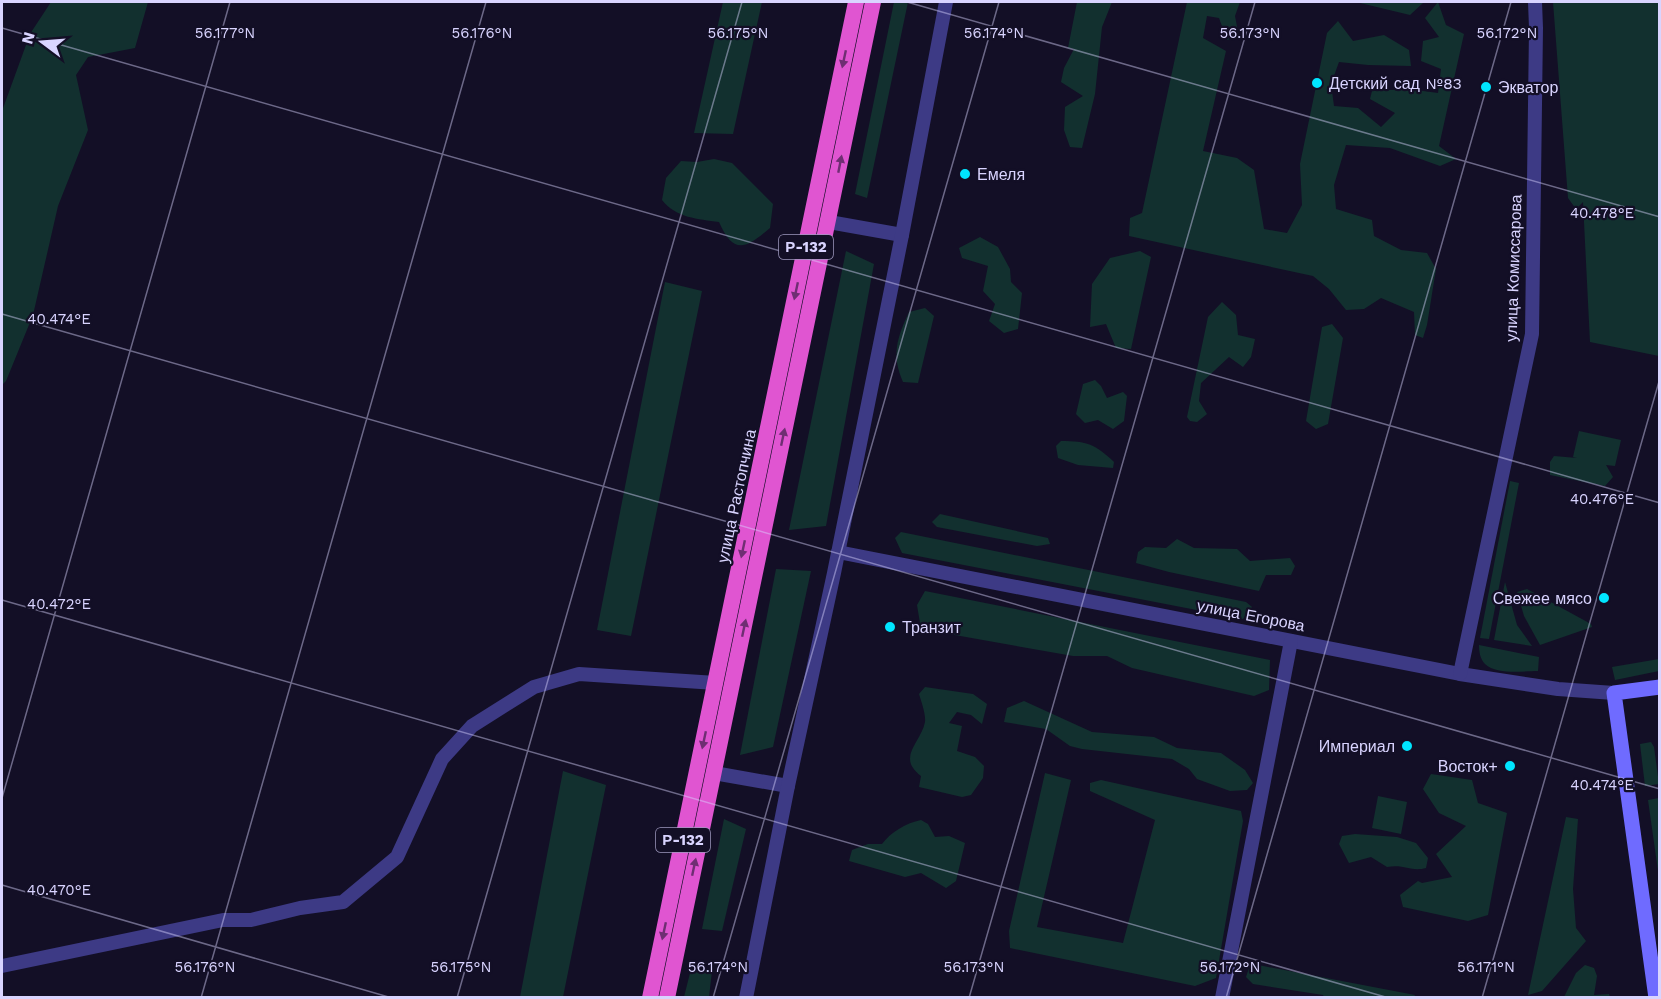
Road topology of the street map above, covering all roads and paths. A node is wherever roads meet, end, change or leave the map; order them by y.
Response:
1 (856, 2) edge
2 (873, 2) edge
3 (946, 2) edge
4 (1535, 2) edge
5 (829, 222) junction
6 (902, 235) junction
7 (838, 552) junction
8 (1291, 641) junction
9 (1460, 674) junction
10 (716, 682) junction
11 (1659, 687) edge
12 (1614, 693) junction
13 (714, 773) junction
14 (789, 786) junction
15 (2, 966) edge
16 (650, 998) edge
17 (667, 998) edge
18 (746, 998) edge
19 (1222, 998) edge
20 (1656, 998) edge

1 -> 10 highway, улица Растопчина / Р-132
5 -> 2 highway, улица Растопчина / Р-132
3 - 6 street
4 - 9 street, улица Комиссарова
5 - 6 street
13 -> 5 highway, улица Растопчина / Р-132
6 - 7 street
7 - 8 street, улица Егорова
7 - 14 street
8 - 9 street, улица Егорова
8 - 19 street
9 - 12 street, улица Егорова
10 - 15 street
10 -> 16 highway, улица Растопчина / Р-132
11 - 12 main road, улица Егорова
12 - 20 main road
13 - 14 street
17 -> 13 highway, улица Растопчина / Р-132
14 - 18 street

